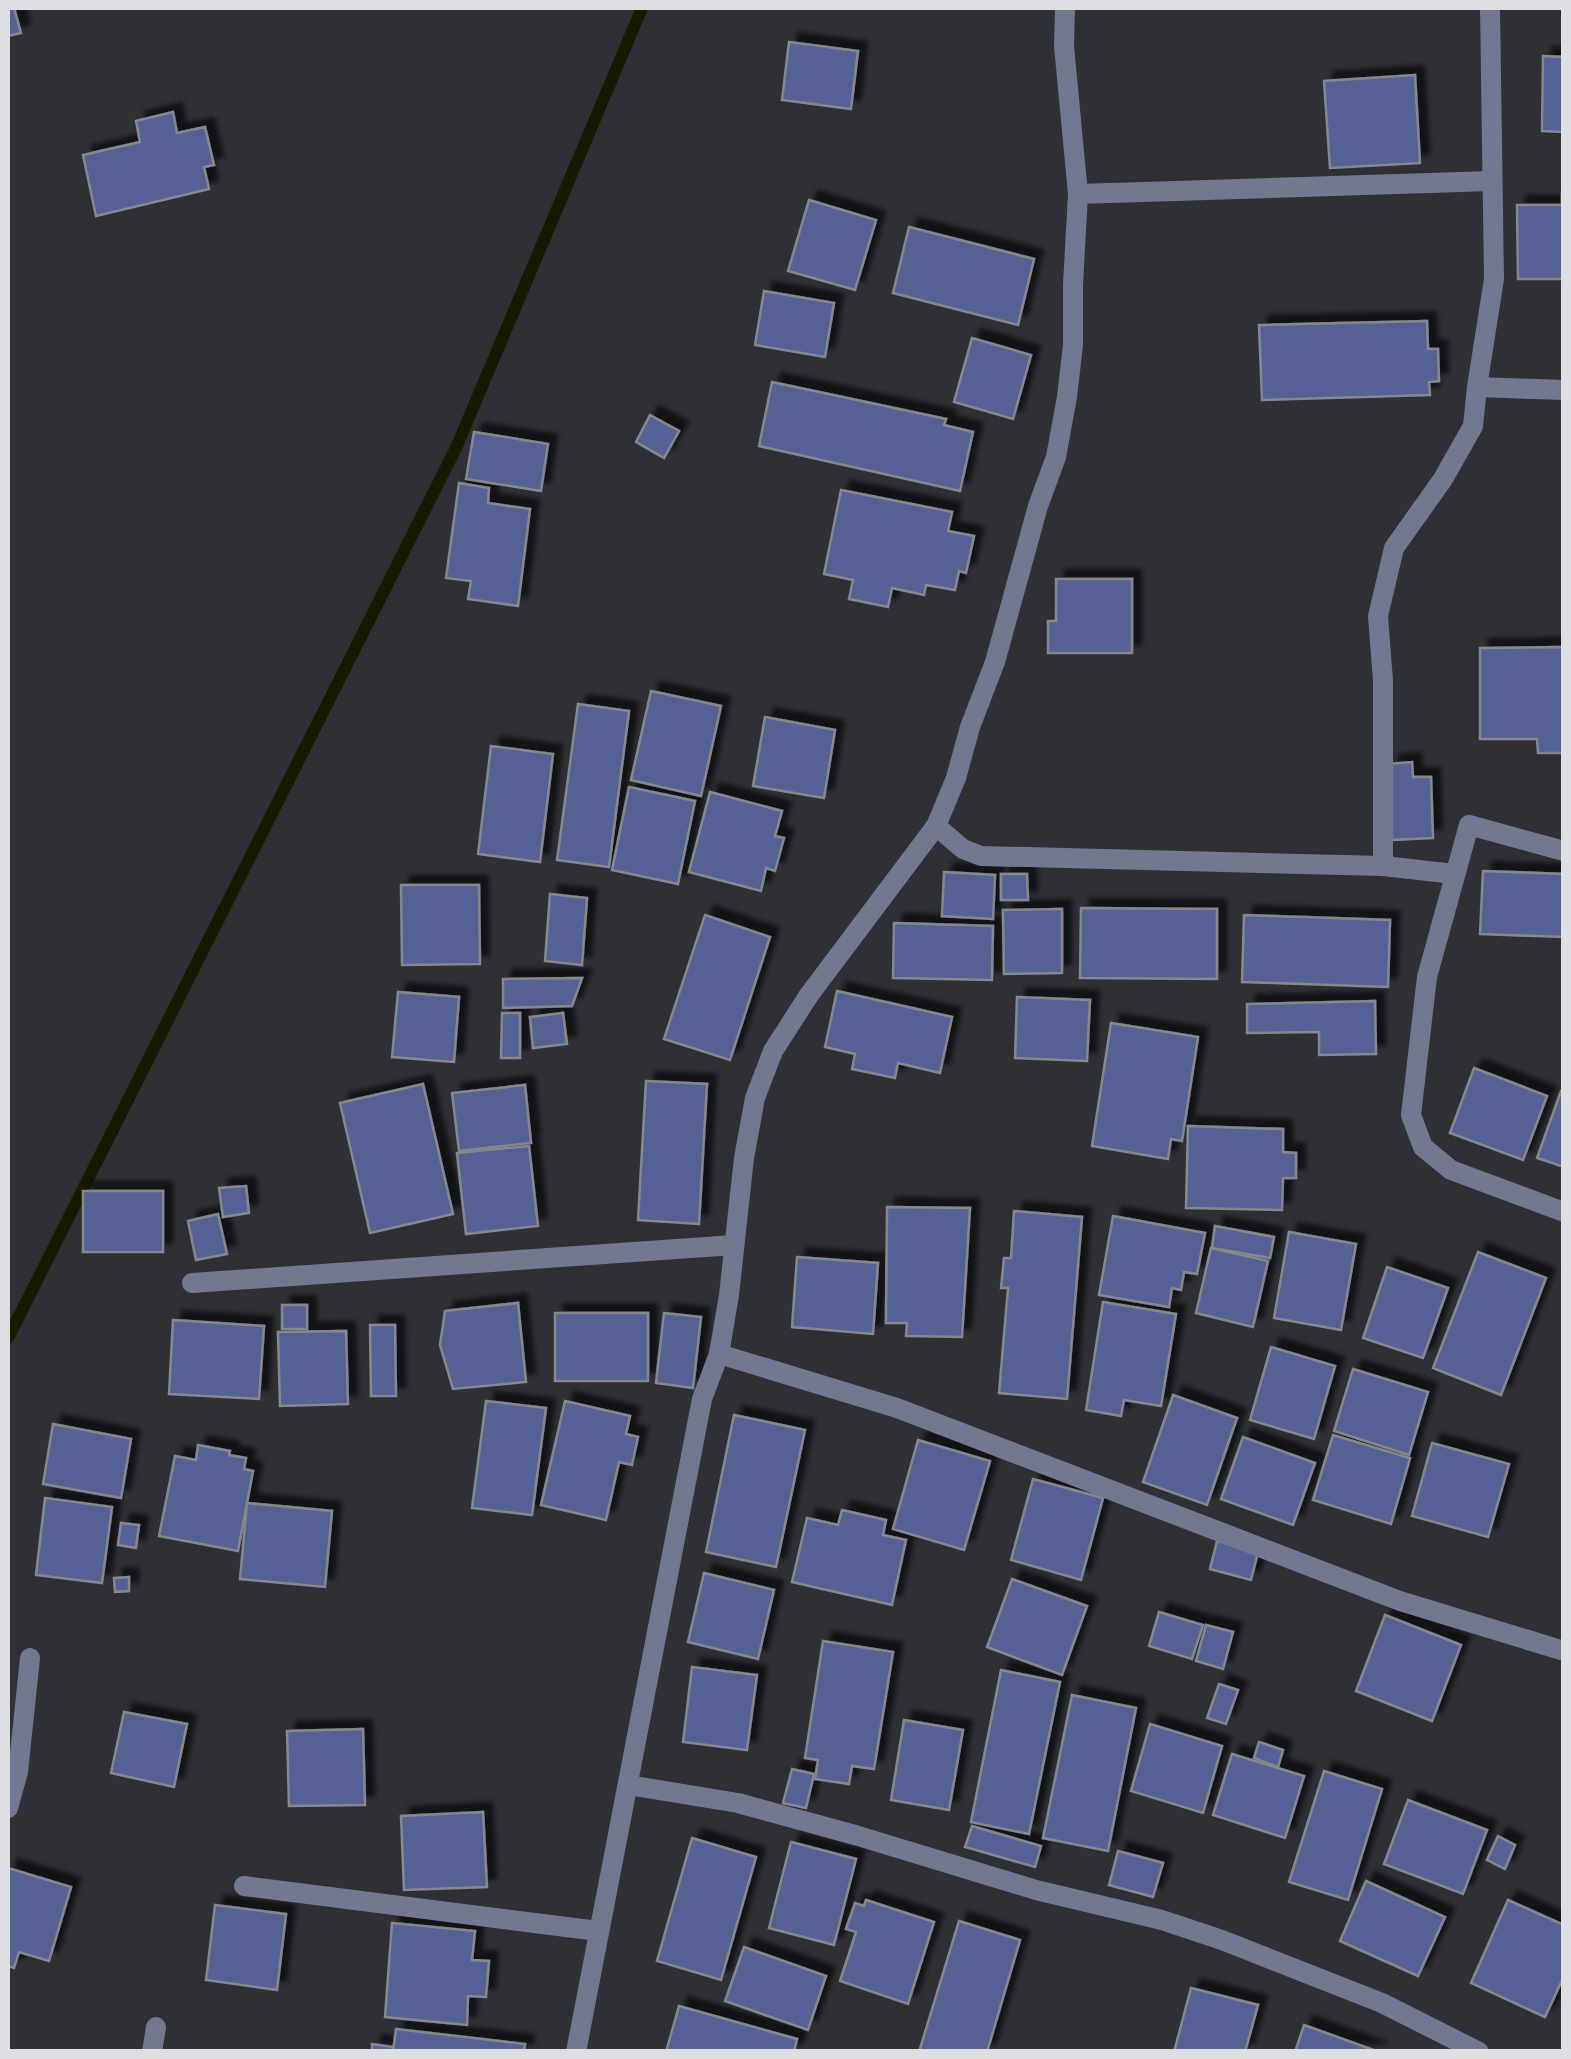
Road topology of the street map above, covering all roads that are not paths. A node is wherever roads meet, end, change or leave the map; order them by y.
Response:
1 (1065, 8) edge
2 (1490, 8) edge
3 (1492, 181) junction
4 (1078, 194) junction
5 (1477, 387) junction
6 (1564, 390) edge
7 (936, 826) junction
8 (1564, 851) edge
9 (1383, 866) junction
10 (1455, 874) junction
11 (1564, 1212) edge
12 (734, 1245) junction
13 (192, 1282) dead end
14 (719, 1354) junction
15 (1564, 1652) edge
16 (30, 1658) dead end
17 (628, 1785) junction
18 (8, 1808) edge
19 (244, 1886) dead end
20 (598, 1931) junction
21 (156, 2026) dead end
22 (152, 2052) edge
23 (576, 2052) edge
24 (1479, 2052) edge

1 - 4 street
2 - 3 street
3 - 4 street
3 - 5 street
4 - 7 street
5 - 6 street
5 - 9 street
7 - 9 street
7 - 12 street
8 - 10 street
9 - 10 street
10 - 11 street
12 - 13 street
12 - 14 street
14 - 15 street
14 - 17 street
16 - 18 street
17 - 20 street
17 - 24 street
19 - 20 street
20 - 23 street
21 - 22 street

